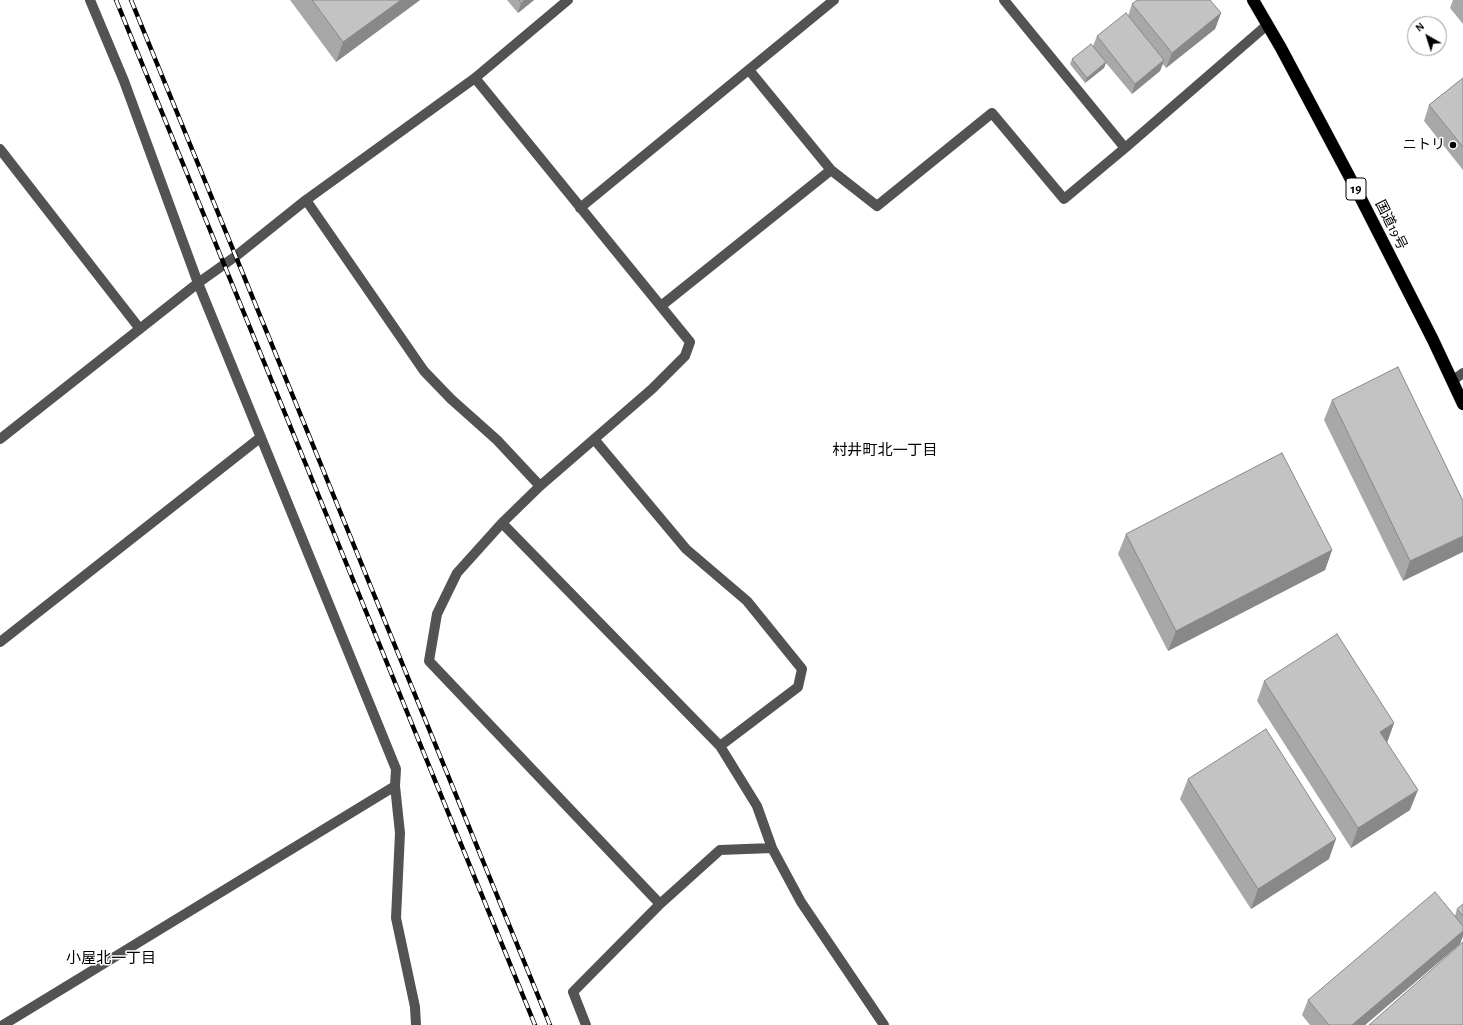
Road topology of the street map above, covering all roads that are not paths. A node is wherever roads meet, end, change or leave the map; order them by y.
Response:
1 (90, 0) edge
2 (568, 0) edge
3 (834, 0) edge
4 (1004, 0) edge
5 (1253, 0) edge
6 (1268, 25) junction
7 (749, 70) junction
8 (475, 78) junction
9 (1125, 148) junction
10 (0, 149) edge
11 (831, 170) junction
12 (306, 200) junction
13 (580, 208) junction
14 (198, 283) junction
15 (661, 306) junction
16 (140, 329) junction
17 (1463, 373) edge
18 (1452, 382) junction
19 (1463, 404) edge
20 (261, 437) junction
21 (0, 438) edge
22 (594, 439) junction
23 (540, 486) junction
24 (502, 523) junction
25 (0, 642) edge
26 (720, 746) junction
27 (395, 786) junction
28 (772, 848) junction
29 (660, 904) junction
30 (2, 1025) edge
31 (416, 1025) edge
32 (586, 1025) edge
33 (884, 1025) edge

1 - 14 street
2 - 8 street
3 - 7 street
4 - 9 street
5 - 6 highway, 国道19号 / 19
6 - 9 street
6 - 18 highway, 国道19号 / 19
7 - 11 street
7 - 13 street
8 - 12 street
8 - 13 street
9 - 11 street
10 - 16 street
11 - 15 street
12 - 14 street
12 - 23 street
13 - 15 street
14 - 16 street
14 - 20 street
15 - 22 street
16 - 21 street
17 - 18 street
18 - 19 highway, 国道19号 / 19
20 - 25 street
20 - 27 street
22 - 23 street
22 - 26 street
23 - 24 street
24 - 26 street
24 - 29 street
26 - 28 street
27 - 30 street
27 - 31 street
28 - 29 street
28 - 33 street
29 - 32 street

